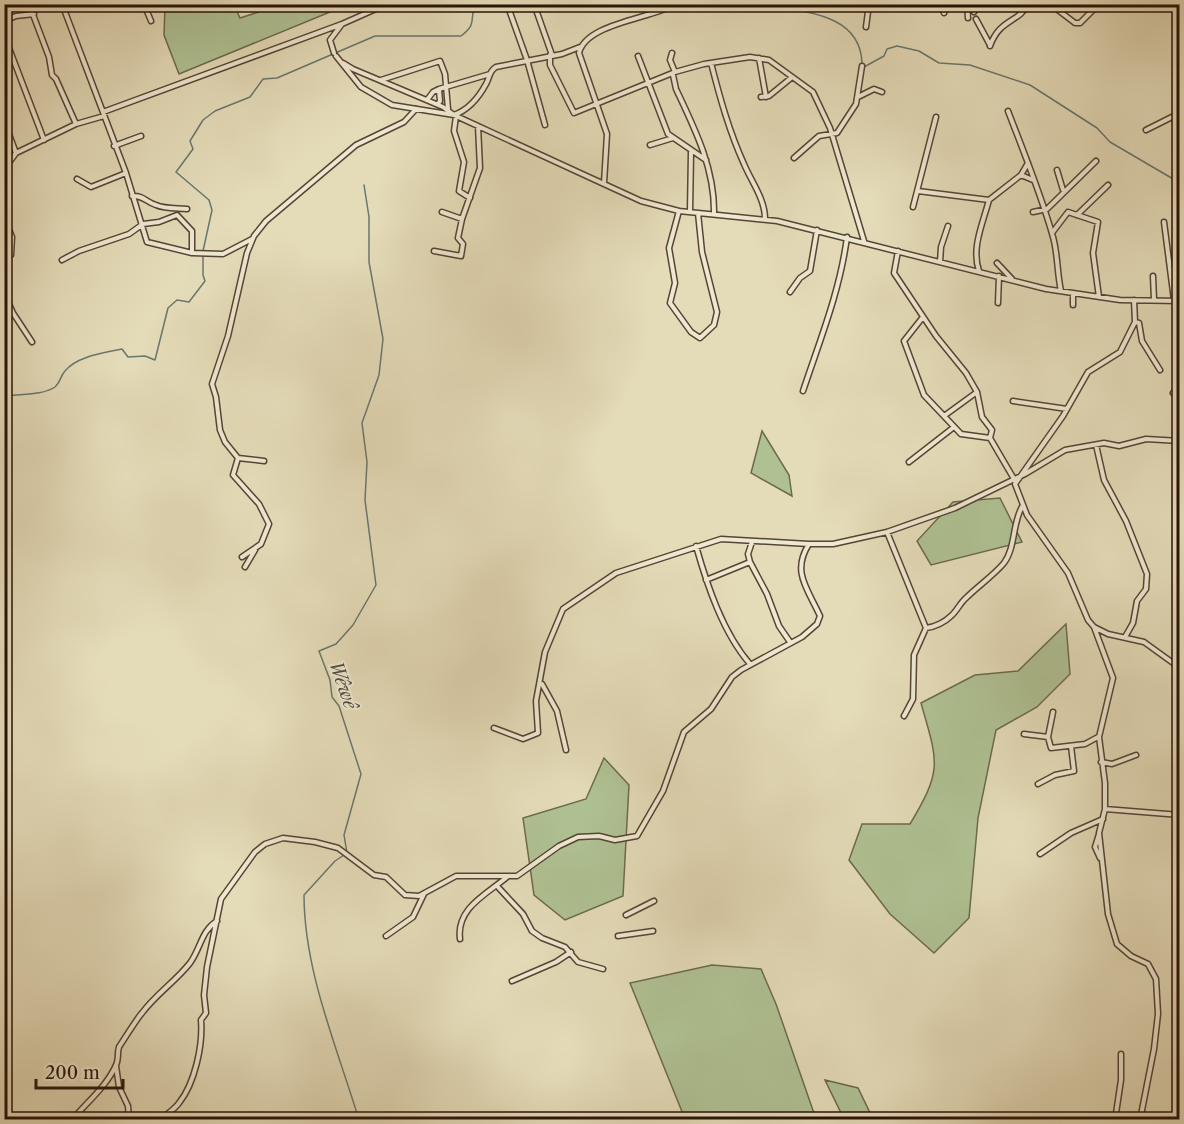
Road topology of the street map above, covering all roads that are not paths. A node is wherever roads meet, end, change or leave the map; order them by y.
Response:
1 (29, 4) edge
2 (62, 4) edge
3 (144, 4) edge
4 (377, 4) edge
5 (507, 4) edge
6 (534, 4) edge
7 (676, 4) edge
8 (869, 4) edge
9 (942, 4) edge
10 (968, 4) edge
11 (1028, 4) edge
12 (1050, 4) edge
13 (1099, 4) edge
14 (974, 12) dead end
15 (944, 13) dead end
16 (33, 14) junction
17 (969, 18) dead end
18 (976, 18) dead end
19 (4, 21) edge
20 (151, 21) dead end
21 (342, 24) junction
22 (866, 27) dead end
23 (4, 35) edge
24 (580, 46) junction
25 (334, 53) dead end
26 (672, 53) dead end
27 (551, 55) junction
28 (638, 56) dead end
29 (759, 57) junction
30 (527, 60) junction
31 (711, 63) junction
32 (862, 66) dead end
33 (490, 74) junction
34 (674, 74) junction
35 (791, 77) junction
36 (381, 80) junction
37 (650, 83) junction
38 (446, 87) junction
39 (440, 89) junction
40 (882, 92) dead end
41 (858, 97) junction
42 (427, 100) junction
43 (437, 104) junction
44 (597, 104) junction
45 (416, 108) junction
46 (448, 110) junction
47 (1008, 111) dead end
48 (1179, 112) edge
49 (104, 114) junction
50 (455, 115) junction
51 (936, 117) dead end
52 (4, 121) edge
53 (76, 124) junction
54 (545, 125) dead end
55 (478, 126) junction
56 (831, 130) junction
57 (1146, 130) dead end
58 (141, 136) dead end
59 (673, 138) junction
60 (44, 140) junction
61 (650, 145) dead end
62 (114, 146) junction
63 (691, 152) junction
64 (16, 153) junction
65 (794, 158) dead end
66 (706, 161) junction
67 (1096, 161) dead end
68 (4, 163) edge
69 (1028, 163) junction
70 (1057, 170) dead end
71 (126, 173) junction
72 (1021, 175) junction
73 (77, 179) dead end
74 (1034, 180) junction
75 (604, 183) junction
76 (1108, 185) dead end
77 (1063, 190) junction
78 (918, 191) junction
79 (132, 196) junction
80 (470, 198) junction
81 (989, 200) junction
82 (913, 207) dead end
83 (187, 209) dead end
84 (679, 211) junction
85 (1044, 211) junction
86 (442, 212) dead end
87 (690, 212) junction
88 (1033, 212) dead end
89 (698, 213) junction
90 (714, 214) junction
91 (1077, 215) junction
92 (4, 217) edge
93 (462, 219) junction
94 (765, 219) junction
95 (1164, 222) dead end
96 (143, 224) junction
97 (948, 226) dead end
98 (817, 230) junction
99 (1052, 233) junction
100 (847, 237) junction
101 (253, 239) junction
102 (864, 241) junction
103 (434, 251) dead end
104 (898, 251) junction
105 (192, 253) junction
106 (4, 257) edge
107 (62, 260) dead end
108 (940, 262) junction
109 (997, 263) dead end
110 (979, 271) junction
111 (999, 276) junction
112 (1153, 276) dead end
113 (1012, 279) junction
114 (1061, 291) junction
115 (790, 292) dead end
116 (4, 293) edge
117 (1073, 293) junction
118 (1099, 297) junction
119 (1134, 300) junction
120 (1154, 300) junction
121 (1174, 300) junction
122 (1179, 301) edge
123 (998, 303) dead end
124 (1073, 305) dead end
125 (923, 316) junction
126 (1135, 322) junction
127 (32, 342) dead end
128 (1160, 370) dead end
129 (1179, 386) edge
130 (803, 391) dead end
131 (976, 392) junction
132 (1173, 393) dead end
133 (1013, 401) dead end
134 (1067, 409) junction
135 (944, 416) junction
136 (954, 426) junction
137 (990, 438) junction
138 (1179, 441) edge
139 (1096, 445) junction
140 (238, 458) junction
141 (264, 461) dead end
142 (909, 462) dead end
143 (1024, 474) junction
144 (1014, 478) junction
145 (1016, 484) junction
146 (1023, 505) junction
147 (887, 532) junction
148 (752, 542) junction
149 (810, 544) junction
150 (696, 546) junction
151 (255, 550) junction
152 (242, 557) dead end
153 (750, 562) junction
154 (245, 567) dead end
155 (706, 580) junction
156 (1094, 627) junction
157 (926, 628) junction
158 (1108, 634) junction
159 (1125, 637) junction
160 (790, 642) junction
161 (1100, 644) junction
162 (751, 664) junction
163 (1179, 669) edge
164 (541, 683) junction
165 (1053, 712) dead end
166 (904, 716) dead end
167 (494, 728) dead end
168 (1024, 734) dead end
169 (1098, 736) junction
170 (1048, 737) junction
171 (1071, 746) junction
172 (566, 750) dead end
173 (1136, 755) dead end
174 (1101, 762) junction
175 (1038, 784) dead end
176 (1105, 809) junction
177 (1179, 814) edge
178 (1103, 819) junction
179 (637, 836) junction
180 (645, 838) dead end
181 (1040, 854) dead end
182 (507, 876) junction
183 (497, 886) junction
184 (424, 893) junction
185 (654, 901) dead end
186 (626, 915) dead end
187 (217, 921) junction
188 (653, 931) dead end
189 (386, 936) dead end
190 (618, 936) dead end
191 (460, 939) dead end
192 (571, 952) junction
193 (603, 969) dead end
194 (512, 981) dead end
195 (1121, 1054) dead end
196 (116, 1066) junction
197 (72, 1119) edge
198 (129, 1119) edge
199 (161, 1119) edge
200 (1115, 1119) edge
201 (1140, 1119) edge

1 - 16 street
2 - 49 street
3 - 20 street
4 - 21 street
5 - 30 street
6 - 27 street
7 - 24 street
8 - 22 street
9 - 15 street
10 - 14 street
10 - 17 street
11 - 18 street
12 - 13 street
16 - 19 street
16 - 53 street
21 - 25 street
21 - 49 street
23 - 60 street
24 - 27 street
24 - 44 street
26 - 34 street
27 - 30 street
27 - 44 street
28 - 37 street
29 - 31 street
29 - 35 street
29 - 35 street
30 - 33 street
30 - 54 street
31 - 34 street
31 - 94 street
32 - 41 street
33 - 38 street
33 - 50 street
34 - 37 street
34 - 66 street
35 - 56 street
36 - 38 street
36 - 42 street
36 - 45 street
37 - 44 street
37 - 59 street
38 - 39 street
38 - 46 street
39 - 42 street
39 - 43 street
40 - 41 street
41 - 56 street
42 - 43 street
43 - 46 street
44 - 75 street
45 - 50 street
45 - 101 street
46 - 50 street
47 - 69 street
48 - 57 street
49 - 53 street
49 - 62 street
50 - 55 street
50 - 80 street
51 - 78 street
52 - 64 street
53 - 60 street
55 - 75 street
55 - 80 street
56 - 65 street
56 - 102 street
58 - 62 street
59 - 61 street
59 - 63 street
60 - 64 street
62 - 71 street
63 - 66 street
63 - 87 street
64 - 68 street
66 - 90 street
67 - 77 street
69 - 72 street
69 - 74 street
70 - 77 street
71 - 73 street
71 - 79 street
72 - 74 street
72 - 81 street
74 - 85 street
75 - 84 street
76 - 91 street
77 - 85 street
78 - 81 street
78 - 82 street
79 - 83 street
79 - 96 street
80 - 93 street
81 - 110 street
84 - 87 street
84 - 89 street
85 - 88 street
85 - 99 street
86 - 93 street
87 - 89 street
89 - 90 street
90 - 94 street
91 - 99 street
91 - 118 street
92 - 106 street
93 - 103 street
94 - 98 street
95 - 121 street
96 - 105 street
96 - 105 street
96 - 107 street
97 - 108 street
98 - 100 street
98 - 115 street
99 - 114 street
100 - 102 street
100 - 130 street
101 - 105 street
101 - 140 street
102 - 104 street
104 - 108 street
104 - 125 street
108 - 110 street
109 - 113 street
110 - 111 street
111 - 113 street
111 - 123 street
112 - 120 street
113 - 114 street
114 - 117 street
116 - 127 street
117 - 118 street
117 - 124 street
118 - 119 street
119 - 120 street
119 - 126 street
120 - 121 street
121 - 122 street
125 - 131 street
125 - 135 street
126 - 128 street
126 - 134 street
129 - 132 street
131 - 135 street
131 - 137 street
133 - 134 street
134 - 143 street
135 - 136 street
136 - 137 street
136 - 142 street
137 - 144 street
138 - 139 street
139 - 143 street
139 - 159 street
140 - 141 street
140 - 151 street
143 - 144 street
143 - 145 street
144 - 145 street
144 - 147 street
145 - 146 street
146 - 156 street
146 - 157 street
147 - 149 street
147 - 157 street
148 - 149 street
148 - 150 street
148 - 153 street
149 - 160 street
150 - 155 street
150 - 164 street
151 - 152 street
151 - 154 street
153 - 155 street
153 - 160 street
155 - 162 street
156 - 158 street
156 - 161 street
157 - 166 street
158 - 159 street
158 - 161 street
159 - 163 street
160 - 162 street
161 - 169 street
162 - 179 street
164 - 167 street
164 - 172 street
165 - 170 street
168 - 170 street
169 - 171 street
169 - 174 street
170 - 171 street
171 - 175 street
173 - 174 street
174 - 176 street
176 - 177 street
176 - 178 street
178 - 181 street
178 - 201 street
179 - 180 street
179 - 182 street
182 - 183 street
182 - 184 street
183 - 191 street
183 - 192 street
184 - 187 street
184 - 189 street
185 - 186 street
187 - 196 street
187 - 199 street
188 - 190 street
192 - 193 street
192 - 194 street
195 - 200 street
196 - 197 street
196 - 198 street

